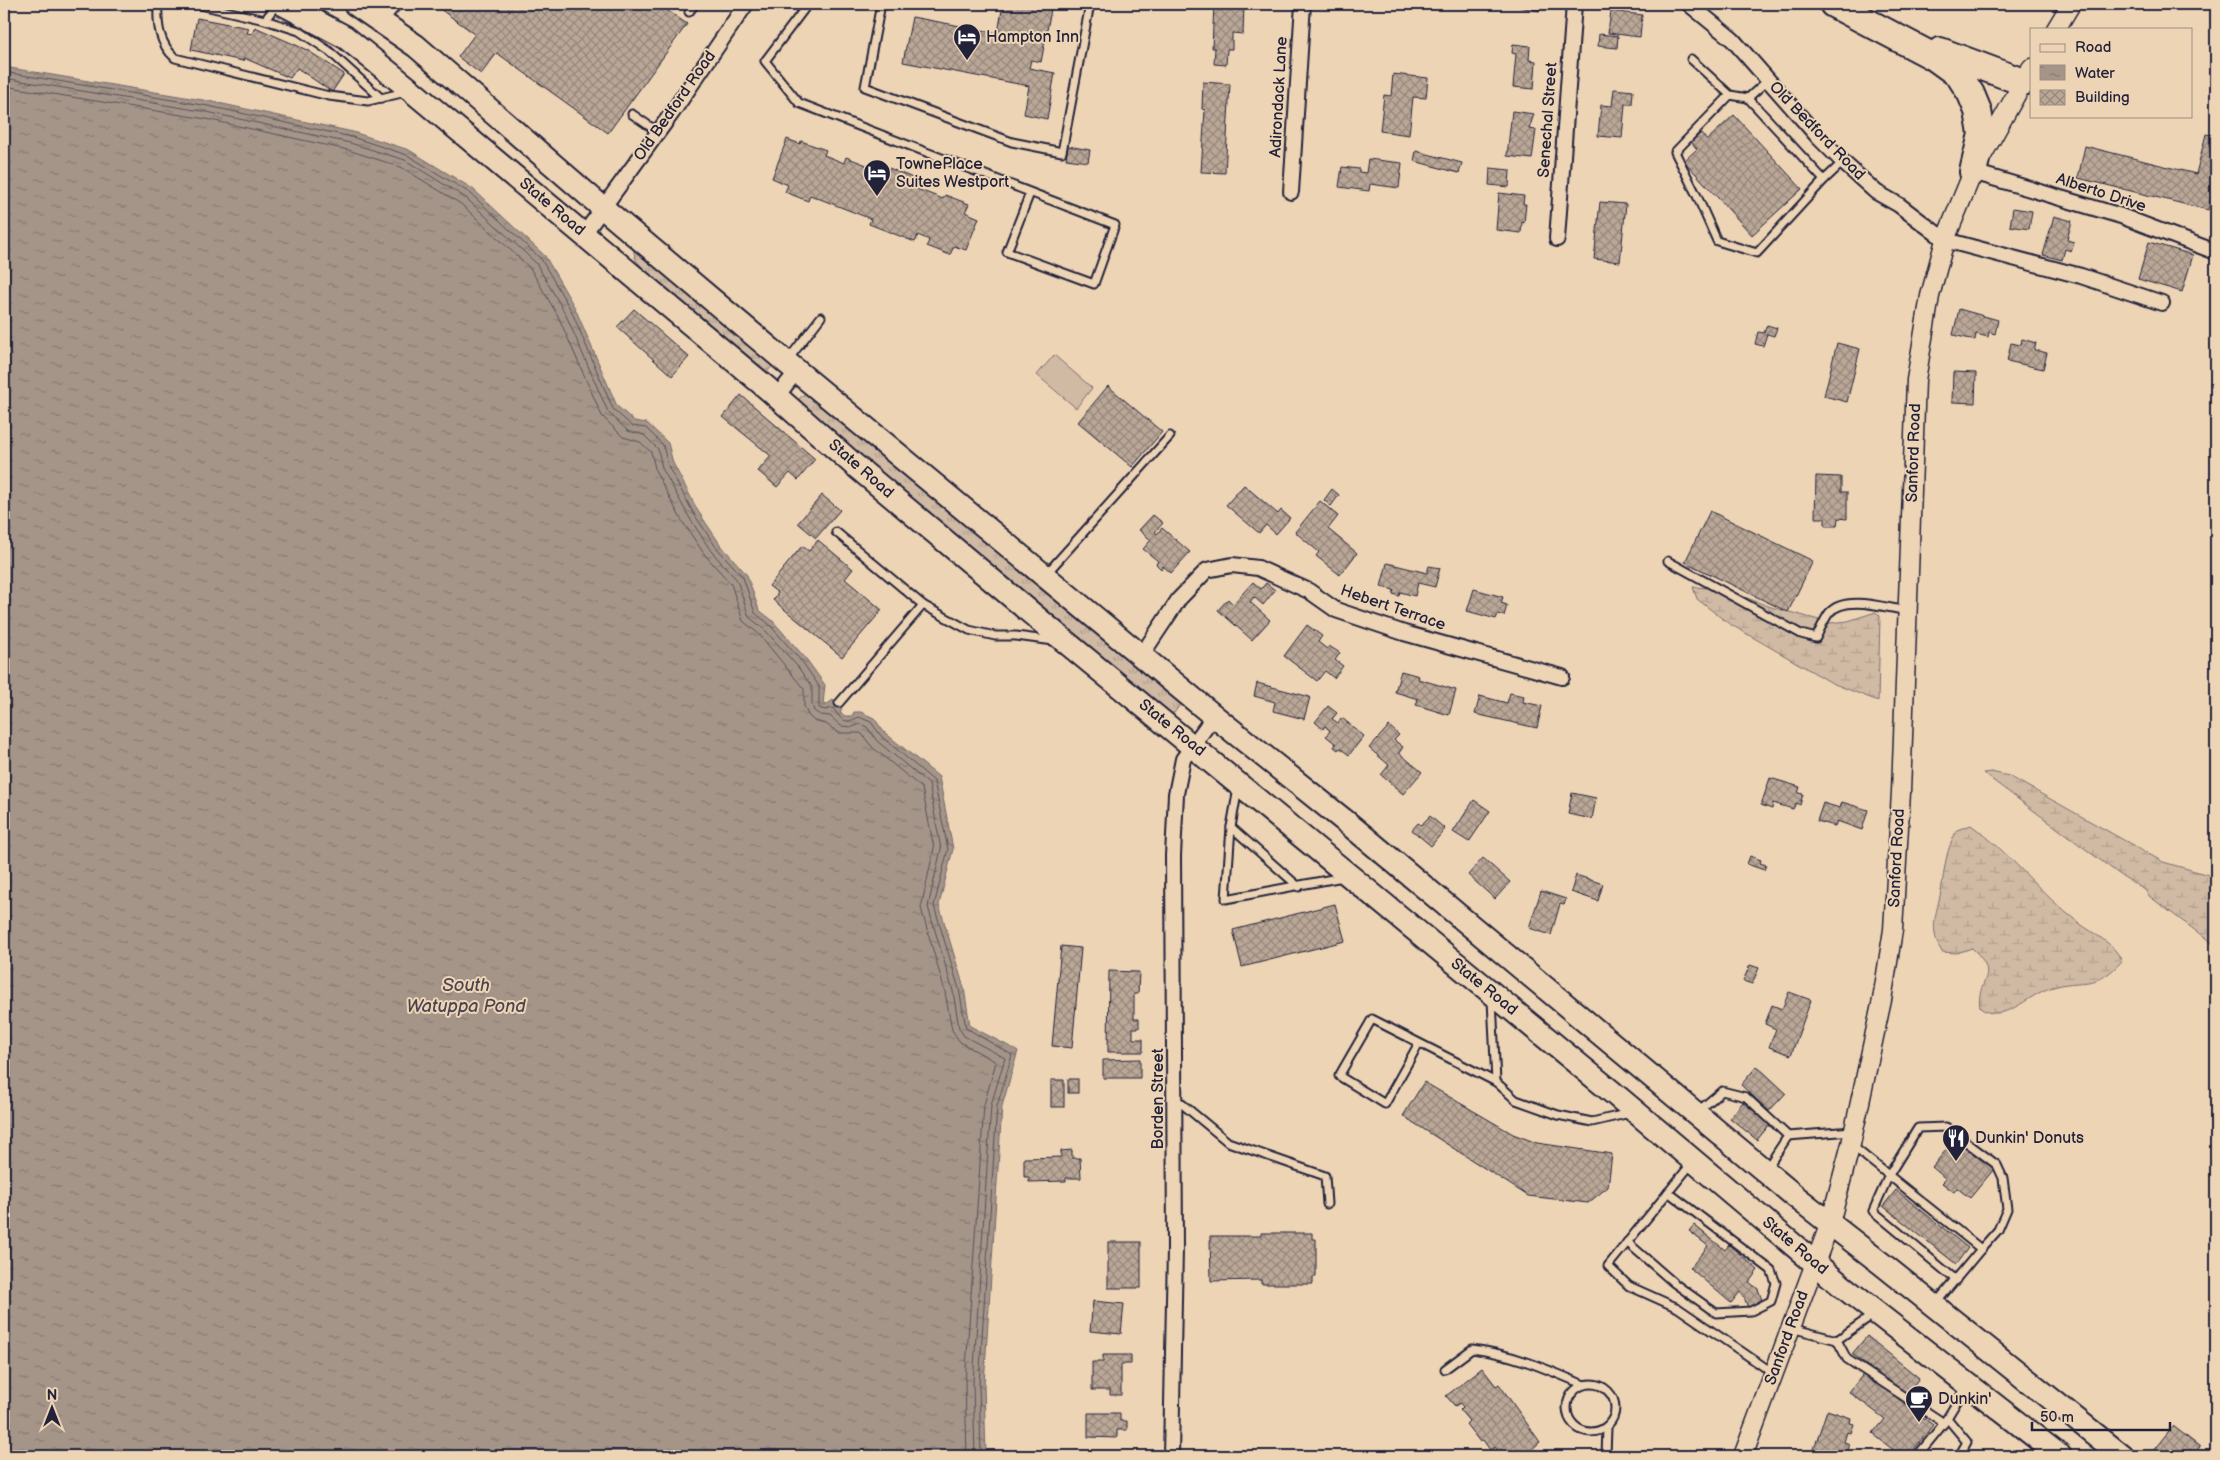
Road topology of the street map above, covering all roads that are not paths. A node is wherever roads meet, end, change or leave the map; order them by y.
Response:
1 (158, 4) edge
2 (196, 4) edge
3 (278, 4) edge
4 (283, 4) edge
5 (355, 4) edge
6 (398, 4) edge
7 (695, 4) edge
8 (746, 4) edge
9 (808, 4) edge
10 (881, 4) edge
11 (1090, 4) edge
12 (1303, 4) edge
13 (1574, 4) edge
14 (1689, 4) edge
15 (1833, 4) edge
16 (2071, 4) edge
17 (689, 12) dead end
18 (265, 20) junction
19 (383, 23) junction
20 (2057, 28) edge
21 (1884, 29) junction
22 (1691, 59) dead end
23 (2027, 75) edge
24 (1768, 80) junction
25 (412, 91) junction
26 (1730, 94) junction
27 (381, 98) junction
28 (1748, 98) junction
29 (632, 114) dead end
30 (658, 132) junction
31 (1843, 162) junction
32 (1973, 172) junction
33 (1824, 180) junction
34 (1291, 192) dead end
35 (1030, 193) junction
36 (603, 208) junction
37 (584, 234) junction
38 (1557, 239) dead end
39 (1945, 240) junction
40 (2216, 252) edge
41 (2162, 302) dead end
42 (821, 318) dead end
43 (792, 366) junction
44 (777, 396) junction
45 (1170, 436) dead end
46 (836, 532) dead end
47 (1668, 561) dead end
48 (1045, 576) junction
49 (923, 604) junction
50 (1908, 611) junction
51 (1067, 643) junction
52 (1141, 656) junction
53 (1562, 677) dead end
54 (839, 702) dead end
55 (1214, 716) junction
56 (1193, 745) junction
57 (1239, 783) junction
58 (1231, 827) junction
59 (1350, 875) junction
60 (1299, 887) junction
61 (1491, 993) junction
62 (1419, 1043) junction
63 (1496, 1082) junction
64 (1175, 1099) junction
65 (1634, 1111) junction
66 (1695, 1114) junction
67 (1788, 1136) junction
68 (1852, 1138) junction
69 (1694, 1161) junction
70 (1765, 1171) junction
71 (1889, 1175) junction
72 (1668, 1192) junction
73 (1327, 1204) dead end
74 (1830, 1223) junction
75 (1627, 1242) junction
76 (1981, 1250) junction
77 (1814, 1262) junction
78 (1956, 1280) junction
79 (1934, 1305) junction
80 (1876, 1313) junction
81 (1791, 1328) junction
82 (1837, 1340) junction
83 (1446, 1369) dead end
84 (1774, 1373) junction
85 (1582, 1384) junction
86 (1968, 1384) junction
87 (1945, 1421) junction
88 (1607, 1428) junction
89 (1171, 1456) edge
90 (1606, 1456) edge
91 (1746, 1456) edge
92 (1917, 1456) edge
93 (1959, 1456) edge
94 (2060, 1456) edge
95 (2122, 1456) edge

1 - 27 lane
2 - 18 lane
3 - 18 lane
4 - 25 main road, State Road
5 - 19 main road, State Road
6 - 19 lane
7 - 17 lane
8 - 30 street, Old Bedford Road
9 - 35 lane
10 - 11 lane
12 - 34 street, Adirondack Lane
13 - 38 street, Senechal Street
14 - 24 street, Old Bedford Road
15 - 21 highway
16 - 20 street
18 - 27 lane
19 - 36 main road, State Road
21 - 23 highway
21 - 32 highway
22 - 26 lane
23 - 32 street
24 - 28 lane
24 - 31 street, Old Bedford Road
25 - 27 lane
25 - 37 main road, State Road
26 - 28 lane
26 - 33 lane
28 - 33 lane
29 - 30 lane
30 - 36 street, Old Bedford Road
31 - 33 lane
31 - 39 street, Old Bedford Road
32 - 39 street
32 - 40 street, Alberto Drive
35 - 35 lane
36 - 37 street, Old Bedford Road
36 - 43 main road, State Road
37 - 44 main road, State Road
39 - 41 street
39 - 50 street, Sanford Road
42 - 43 lane
43 - 44 street
43 - 48 main road, State Road
44 - 51 main road, State Road
45 - 48 lane
46 - 49 lane
47 - 50 lane
48 - 52 main road, State Road
49 - 51 lane
49 - 54 lane
50 - 68 street, Sanford Road
51 - 56 main road, State Road
52 - 53 street, Hebert Terrace
52 - 55 main road, State Road
55 - 56 street, Borden Street
55 - 66 main road, State Road
56 - 57 main road, State Road
56 - 64 street, Borden Street
57 - 58 lane
57 - 59 main road, State Road
58 - 60 lane
58 - 60 lane
59 - 60 lane
59 - 61 main road, State Road
61 - 63 lane
61 - 65 main road, State Road
62 - 62 lane
62 - 63 lane
63 - 65 lane
64 - 73 lane
64 - 89 street, Borden Street
65 - 69 main road, State Road
66 - 67 lane
66 - 70 main road, State Road
67 - 68 lane
67 - 70 lane
68 - 71 lane
68 - 74 street, Sanford Road
69 - 72 lane
69 - 77 main road, State Road
70 - 74 main road, State Road
71 - 76 lane
71 - 76 lane
71 - 78 lane
72 - 75 lane
72 - 75 lane
74 - 77 street, Sanford Road
74 - 79 main road, State Road
75 - 84 lane
76 - 78 lane
77 - 80 main road, State Road
77 - 81 street, Sanford Road
78 - 79 lane
79 - 95 main road, State Road
80 - 82 lane
80 - 86 main road, State Road
81 - 82 lane
81 - 84 street, Sanford Road
82 - 87 lane
83 - 85 lane
84 - 91 street, Sanford Road
85 - 88 lane
85 - 88 lane
86 - 87 lane
86 - 94 main road, State Road
87 - 92 lane
87 - 93 lane
88 - 90 lane

